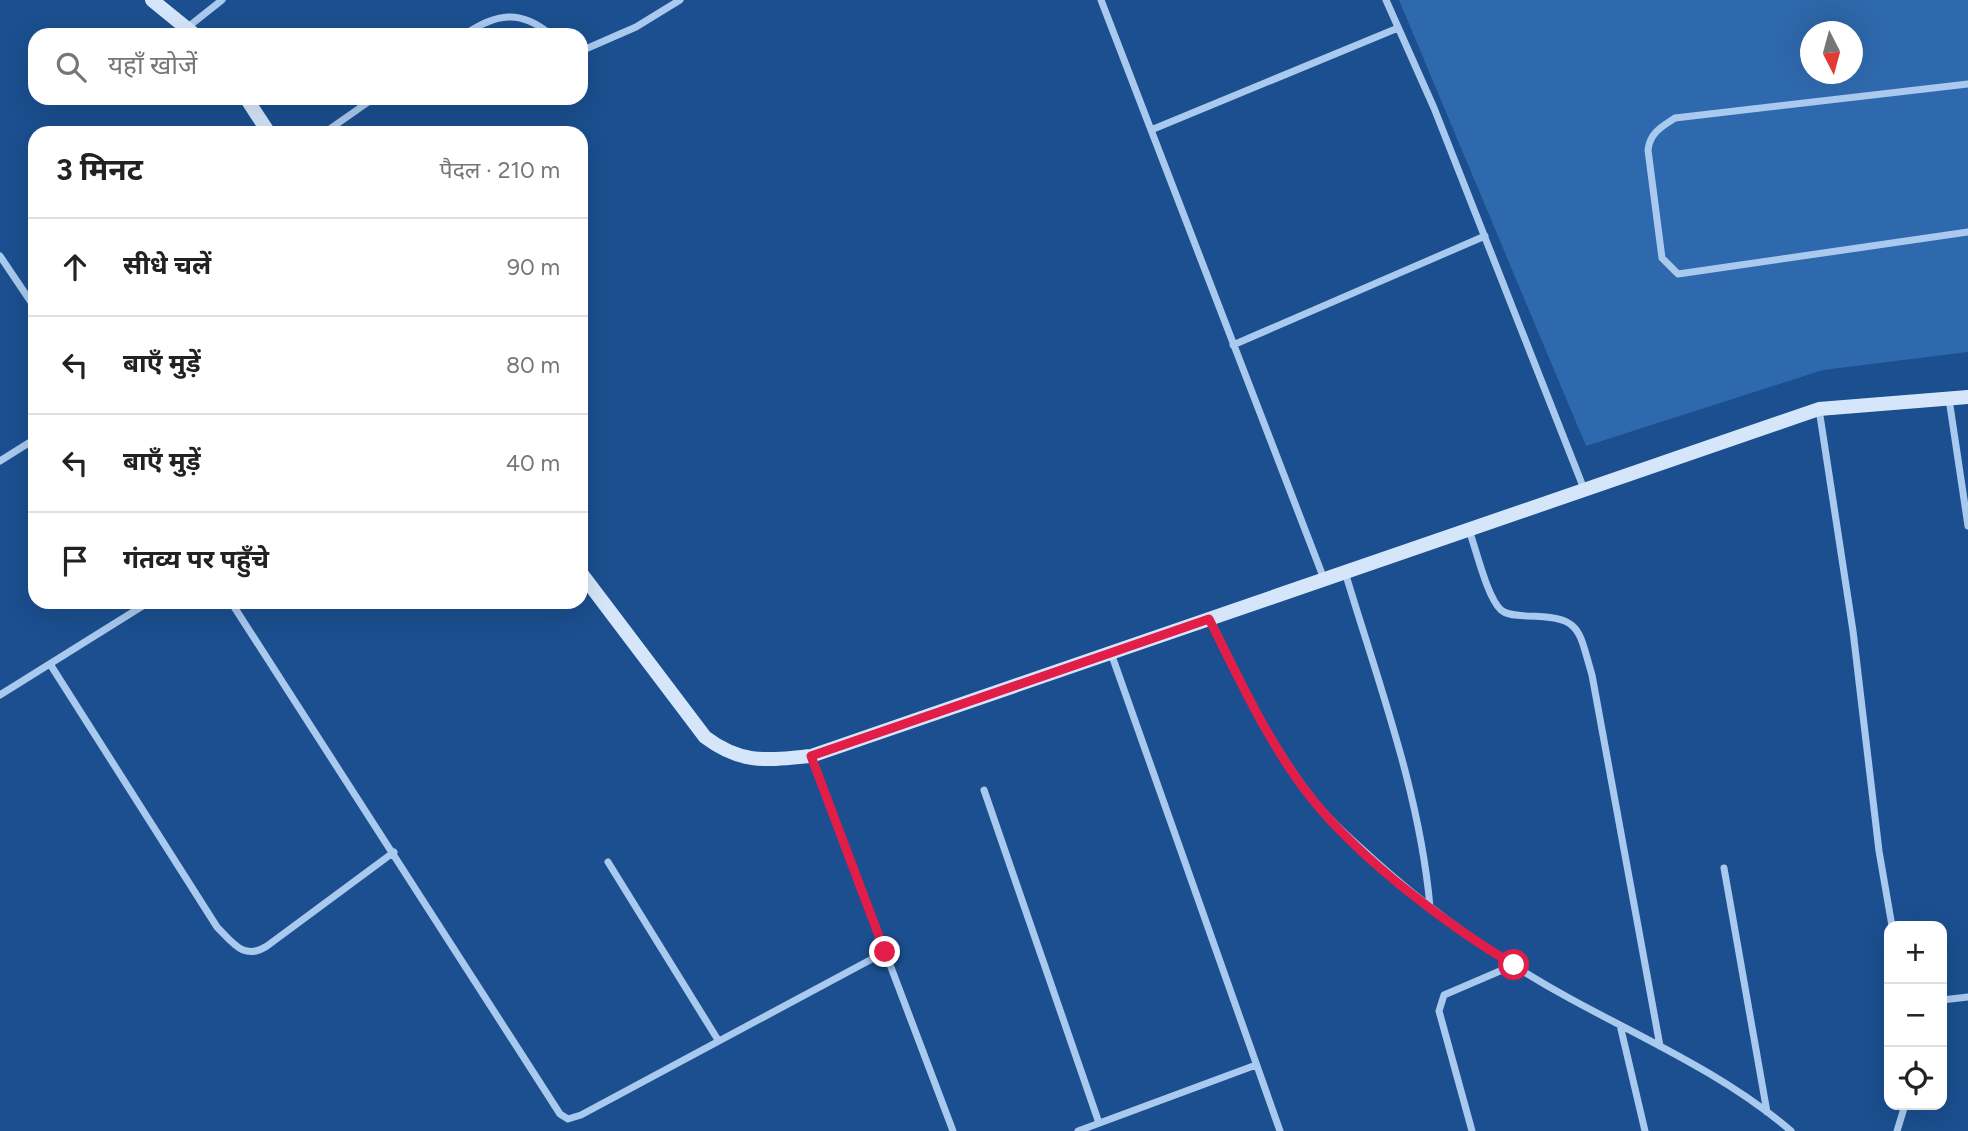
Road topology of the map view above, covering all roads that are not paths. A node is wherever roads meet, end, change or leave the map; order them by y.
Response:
1 (152, 0) edge
2 (222, 0) edge
3 (680, 0) edge
4 (1101, 0) edge
5 (1386, 0) edge
6 (188, 28) edge
7 (195, 28) edge
8 (475, 28) edge
9 (543, 28) edge
10 (1398, 28) junction
11 (588, 48) edge
12 (1968, 84) edge
13 (251, 105) edge
14 (364, 105) edge
15 (265, 126) edge
16 (334, 126) edge
17 (1151, 130) junction
18 (1968, 232) edge
19 (1485, 236) junction
20 (0, 256) edge
21 (28, 298) edge
22 (1233, 345) junction
23 (1968, 397) edge
24 (1949, 398) junction
25 (1819, 409) junction
26 (28, 443) edge
27 (0, 461) edge
28 (1584, 490) junction
29 (1968, 526) edge
30 (1469, 529) junction
31 (1345, 572) junction
32 (1324, 579) junction
33 (588, 582) edge
34 (138, 609) edge
35 (236, 609) edge
36 (1209, 619) junction
37 (1111, 653) junction
38 (50, 664) junction
39 (0, 695) edge
40 (811, 756) junction
41 (984, 790) dead end
42 (394, 852) junction
43 (608, 862) dead end
44 (1724, 868) dead end
45 (1430, 907) junction
46 (1891, 921) edge
47 (885, 952) junction
48 (1514, 965) junction
49 (1968, 997) edge
50 (1947, 999) edge
51 (1620, 1025) junction
52 (718, 1040) junction
53 (1660, 1046) junction
54 (1256, 1065) junction
55 (1903, 1110) edge
56 (1767, 1113) junction
57 (1099, 1123) junction
58 (953, 1131) edge
59 (1078, 1131) edge
60 (1280, 1131) edge
61 (1472, 1131) edge
62 (1645, 1131) edge
63 (1791, 1131) edge
64 (1897, 1131) edge

1 - 6 street
2 - 7 street
3 - 11 street
4 - 17 street
5 - 10 street
8 - 9 street
10 - 17 street
10 - 19 street
12 - 18 street
13 - 15 street
14 - 16 street
17 - 22 street
19 - 22 street
19 - 28 street
20 - 21 street
22 - 32 street
23 - 24 street
24 - 25 street
24 - 29 street
25 - 28 street
25 - 46 street
26 - 27 street
28 - 30 street
30 - 31 street
30 - 53 street
31 - 32 street
31 - 45 street
32 - 36 street
33 - 40 street
34 - 38 street
35 - 42 street
36 - 37 street
36 - 45 street
37 - 40 street
37 - 54 street
38 - 39 street
38 - 42 street
40 - 47 street
41 - 57 street
42 - 52 street
43 - 52 street
44 - 56 street
45 - 48 street
47 - 52 street
47 - 58 street
48 - 51 street
48 - 61 street
49 - 50 street
51 - 53 street
51 - 62 street
53 - 56 street
54 - 57 street
54 - 60 street
55 - 64 street
56 - 63 street
57 - 59 street

